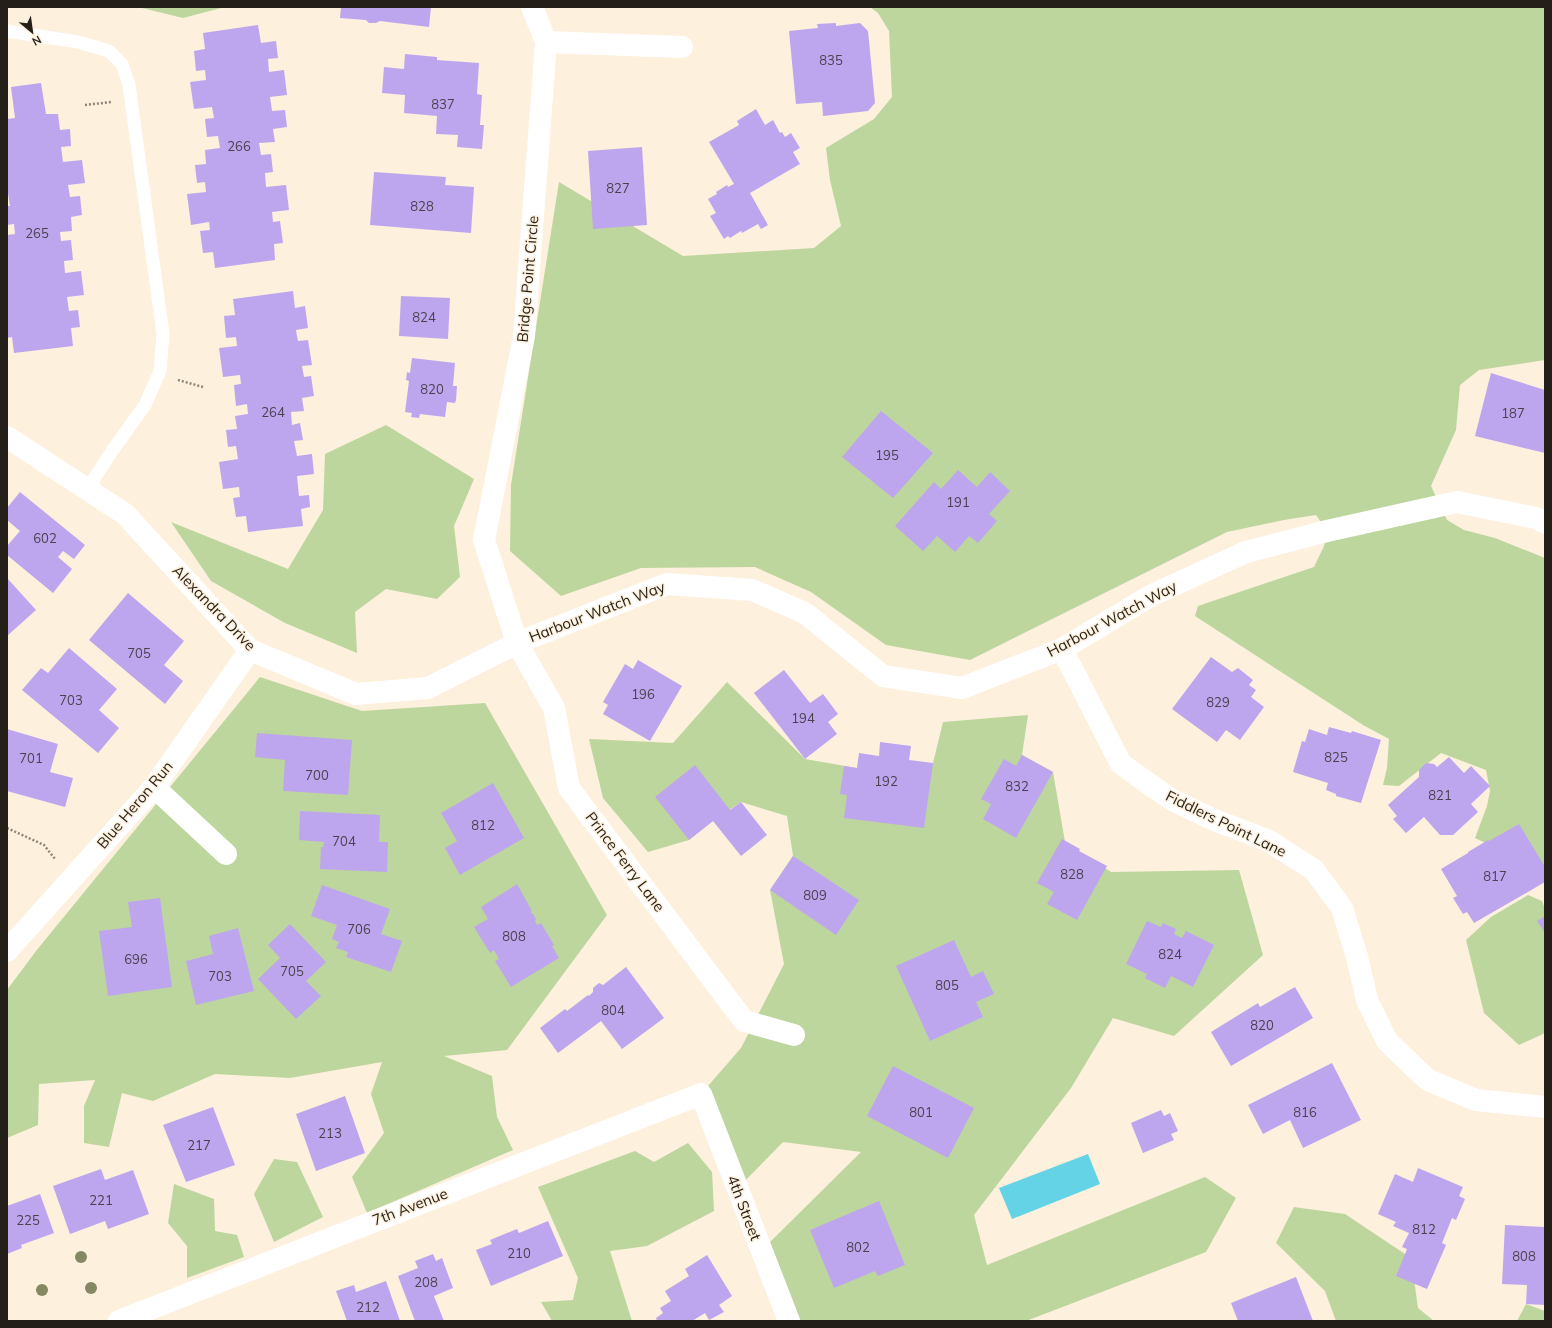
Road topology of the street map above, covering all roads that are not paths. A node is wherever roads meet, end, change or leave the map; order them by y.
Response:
1 (532, 7) edge
2 (7, 31) edge
3 (546, 42) junction
4 (682, 47) dead end
5 (7, 437) edge
6 (90, 491) junction
7 (1545, 523) edge
8 (517, 642) junction
9 (1062, 649) junction
10 (250, 650) junction
11 (154, 787) junction
12 (226, 854) dead end
13 (7, 951) edge
14 (794, 1035) dead end
15 (701, 1094) joint
16 (1545, 1107) edge
17 (119, 1321) edge
18 (789, 1321) edge

1 - 3 street
2 - 6 lane
3 - 4 street
3 - 8 street, Bridge Point Circle
5 - 6 street, Alexandra Drive
6 - 10 street, Alexandra Drive
7 - 9 street, Harbour Watch Way
8 - 9 street, Harbour Watch Way
8 - 10 street, Alexandra Drive
8 - 14 street, Prince Ferry Lane
9 - 16 street, Fiddlers Point Lane
10 - 11 street, Blue Heron Run
11 - 12 street
11 - 13 street, Blue Heron Run
15 - 17 street, 7th Avenue
15 - 18 street, 4th Street

